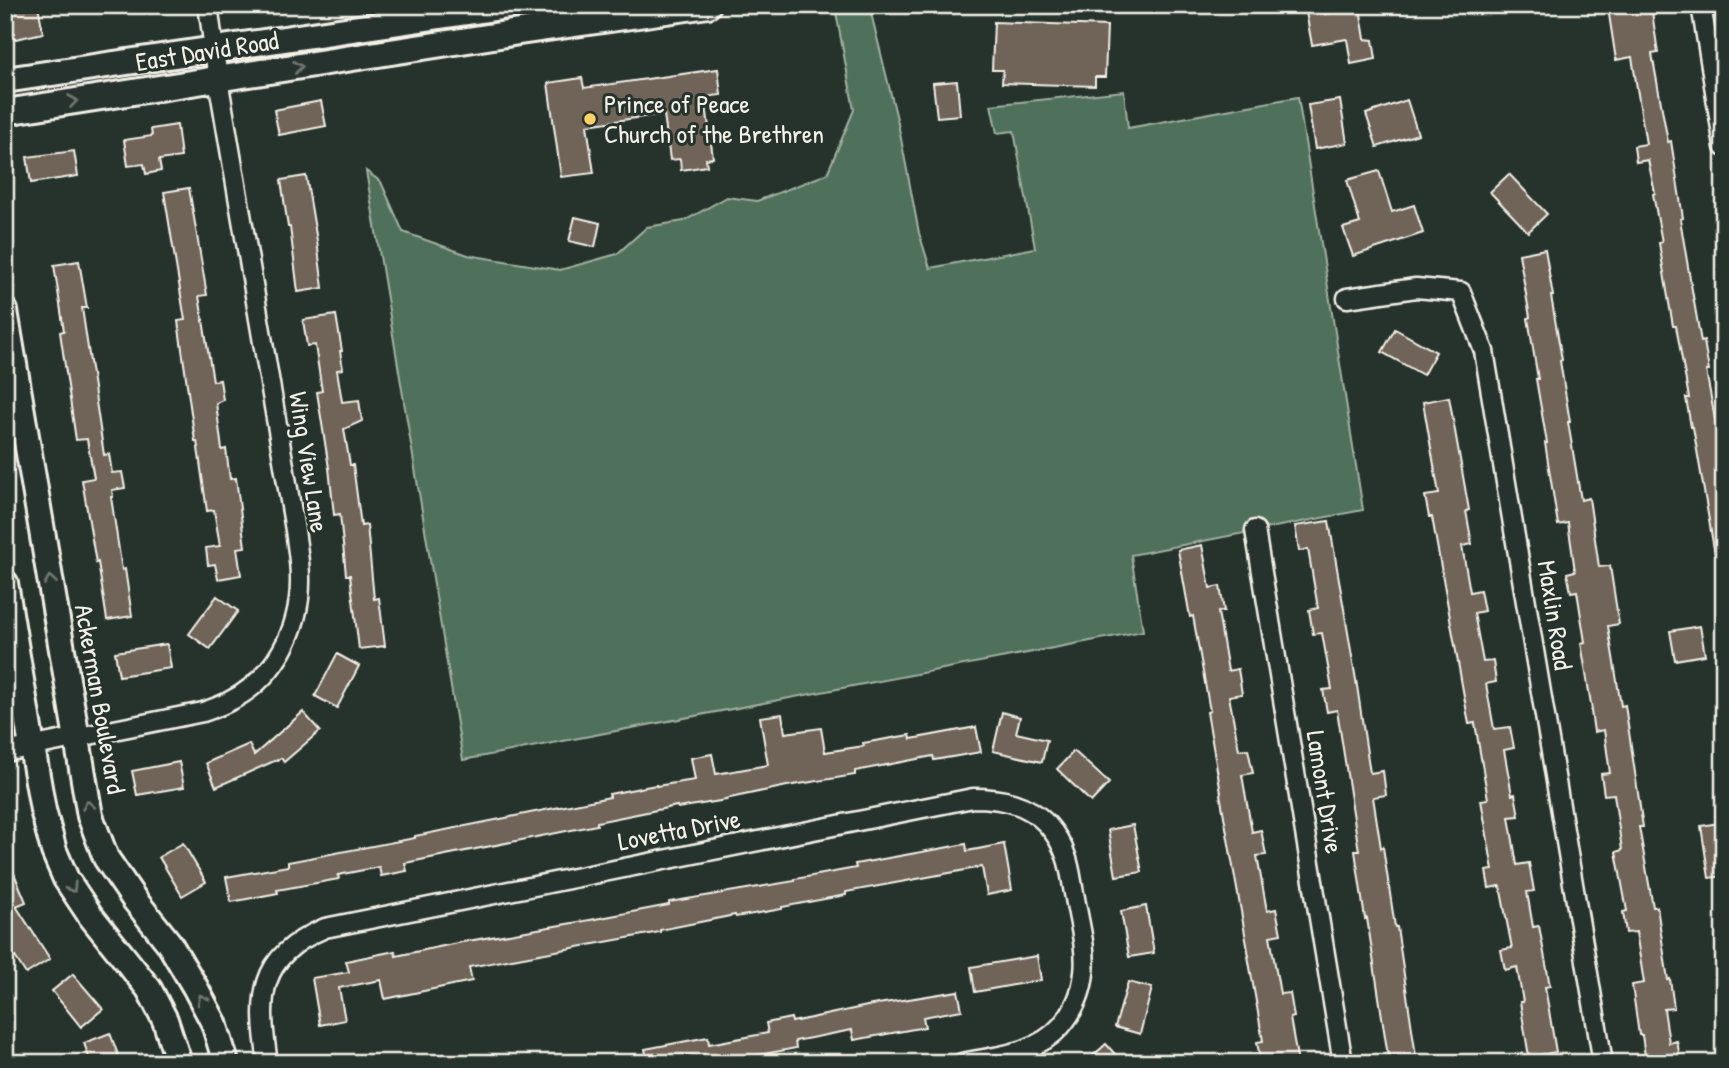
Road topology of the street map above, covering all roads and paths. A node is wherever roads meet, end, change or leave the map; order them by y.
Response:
1 (208, 5) edge
2 (515, 5) edge
3 (708, 5) edge
4 (1701, 5) edge
5 (214, 48) junction
6 (218, 79) junction
7 (5, 80) edge
8 (5, 112) edge
9 (1724, 147) edge
10 (1347, 298) dead end
11 (5, 311) edge
12 (1255, 530) dead end
13 (5, 583) edge
14 (76, 737) junction
15 (32, 747) junction
16 (5, 752) edge
17 (178, 1063) edge
18 (226, 1063) edge
19 (268, 1063) edge
20 (962, 1063) edge
21 (1343, 1063) edge
22 (1603, 1063) edge

1 - 5 street, Wing View Lane
2 - 5 street, East David Road
6 -> 3 street, East David Road
4 - 9 street
5 - 6 street, Wing View Lane
5 - 7 street, East David Road
8 -> 6 street, East David Road
6 - 14 street, Wing View Lane
10 - 22 street, Maxlin Road
14 -> 11 street, Ackerman Boulevard
12 - 21 street, Lamont Drive
13 - 15 street
14 - 15 street, Wing View Lane
18 -> 14 street, Ackerman Boulevard
15 - 16 street, Wing View Lane
15 -> 17 street
19 - 20 street, Lovetta Drive

